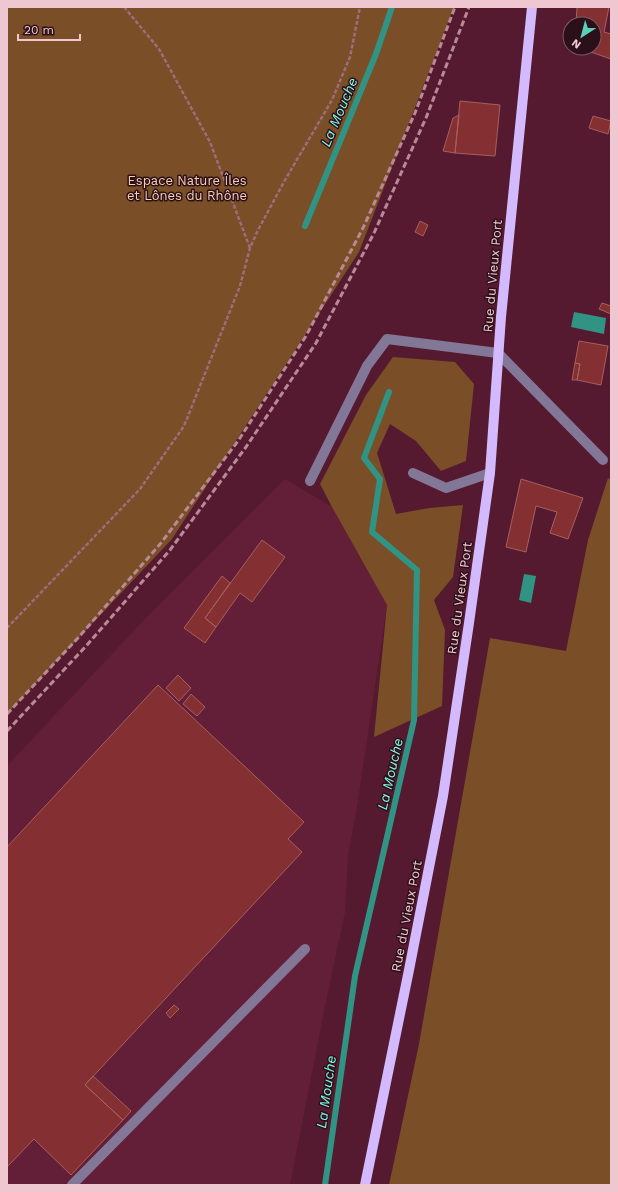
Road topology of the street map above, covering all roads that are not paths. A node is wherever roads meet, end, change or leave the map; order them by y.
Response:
1 (532, 7) edge
2 (498, 353) junction
3 (603, 460) dead end
4 (414, 473) dead end
5 (490, 473) junction
6 (310, 481) dead end
7 (305, 949) dead end
8 (72, 1185) edge
9 (365, 1185) edge

1 - 2 main road, Rue du Vieux Port
2 - 3 street
2 - 5 main road, Rue du Vieux Port
2 - 6 street
4 - 5 street
5 - 9 main road, Rue du Vieux Port
7 - 8 street

